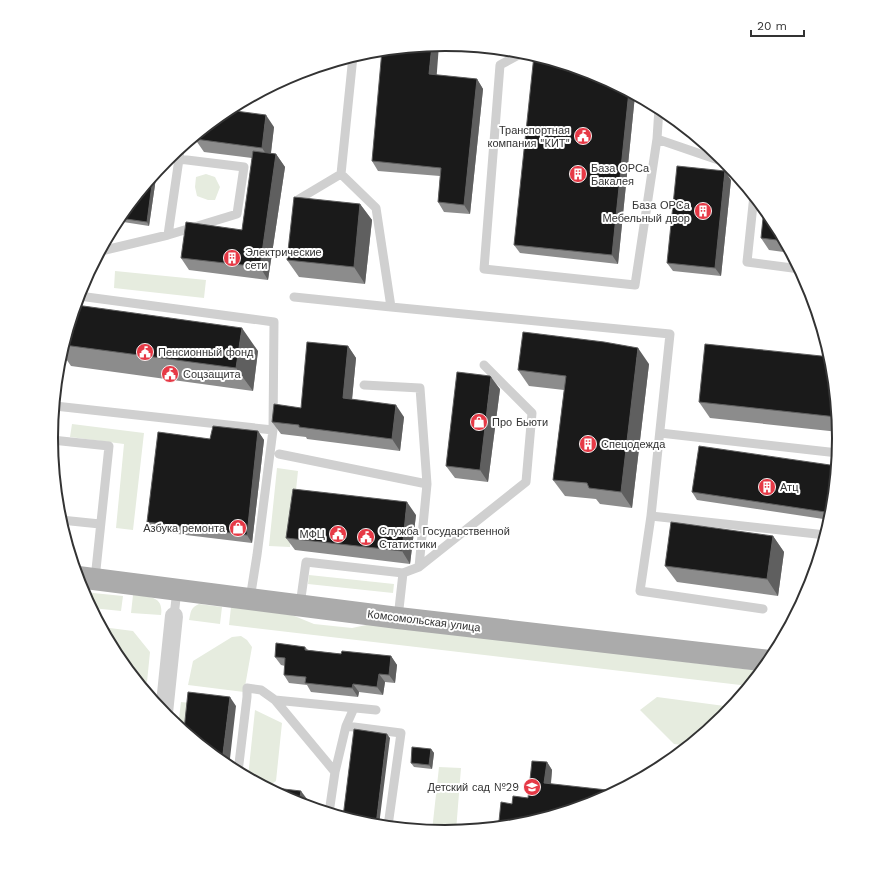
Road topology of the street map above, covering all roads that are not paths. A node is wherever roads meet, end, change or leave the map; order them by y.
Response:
1 (515, 57) edge
2 (352, 62) edge
3 (659, 115) edge
4 (657, 139) junction
5 (179, 159) joint
6 (714, 159) edge
7 (340, 174) junction
8 (753, 202) edge
9 (297, 214) edge
10 (168, 235) junction
11 (107, 250) edge
12 (793, 268) edge
13 (85, 297) edge
14 (294, 297) dead end
15 (392, 307) junction
16 (484, 365) dead end
17 (364, 385) dead end
18 (60, 407) edge
19 (272, 430) junction
20 (660, 433) junction
21 (58, 441) edge
22 (832, 452) edge
23 (279, 454) dead end
24 (427, 484) junction
25 (651, 516) junction
26 (68, 521) edge
27 (100, 524) junction
28 (820, 534) edge
29 (419, 567) junction
30 (403, 573) junction
31 (86, 578) edge
32 (177, 590) junction
33 (250, 599) junction
34 (300, 605) junction
35 (763, 609) dead end
36 (174, 616) joint
37 (398, 618) junction
38 (762, 660) edge
39 (275, 700) junction
40 (165, 704) edge
41 (354, 708) junction
42 (376, 710) dead end
43 (346, 726) junction
44 (239, 765) edge
45 (335, 772) junction
46 (331, 807) edge
47 (389, 821) edge

1 - 4 lane
2 - 7 lane
3 - 4 lane
4 - 6 lane
5 - 10 lane
5 - 10 lane
7 - 9 lane
7 - 15 lane
8 - 12 lane
10 - 11 lane
13 - 19 lane
14 - 15 lane
15 - 20 lane
16 - 29 lane
17 - 24 lane
18 - 19 lane
19 - 33 lane
20 - 22 lane
20 - 25 lane
21 - 27 lane
23 - 24 lane
24 - 29 lane
25 - 28 lane
25 - 35 lane
26 - 27 lane
27 - 31 lane
29 - 30 lane
30 - 34 lane
30 - 37 lane
31 - 32 main road, Комсомольская улица
32 - 33 main road, Комсомольская улица
32 - 36 lane
33 - 34 main road, Комсомольская улица
34 - 37 main road, Комсомольская улица
36 - 40 street
37 - 38 main road, Комсомольская улица
39 - 41 lane
39 - 44 lane
39 - 45 lane
41 - 42 lane
41 - 43 lane
43 - 45 lane
43 - 47 lane
45 - 46 lane

